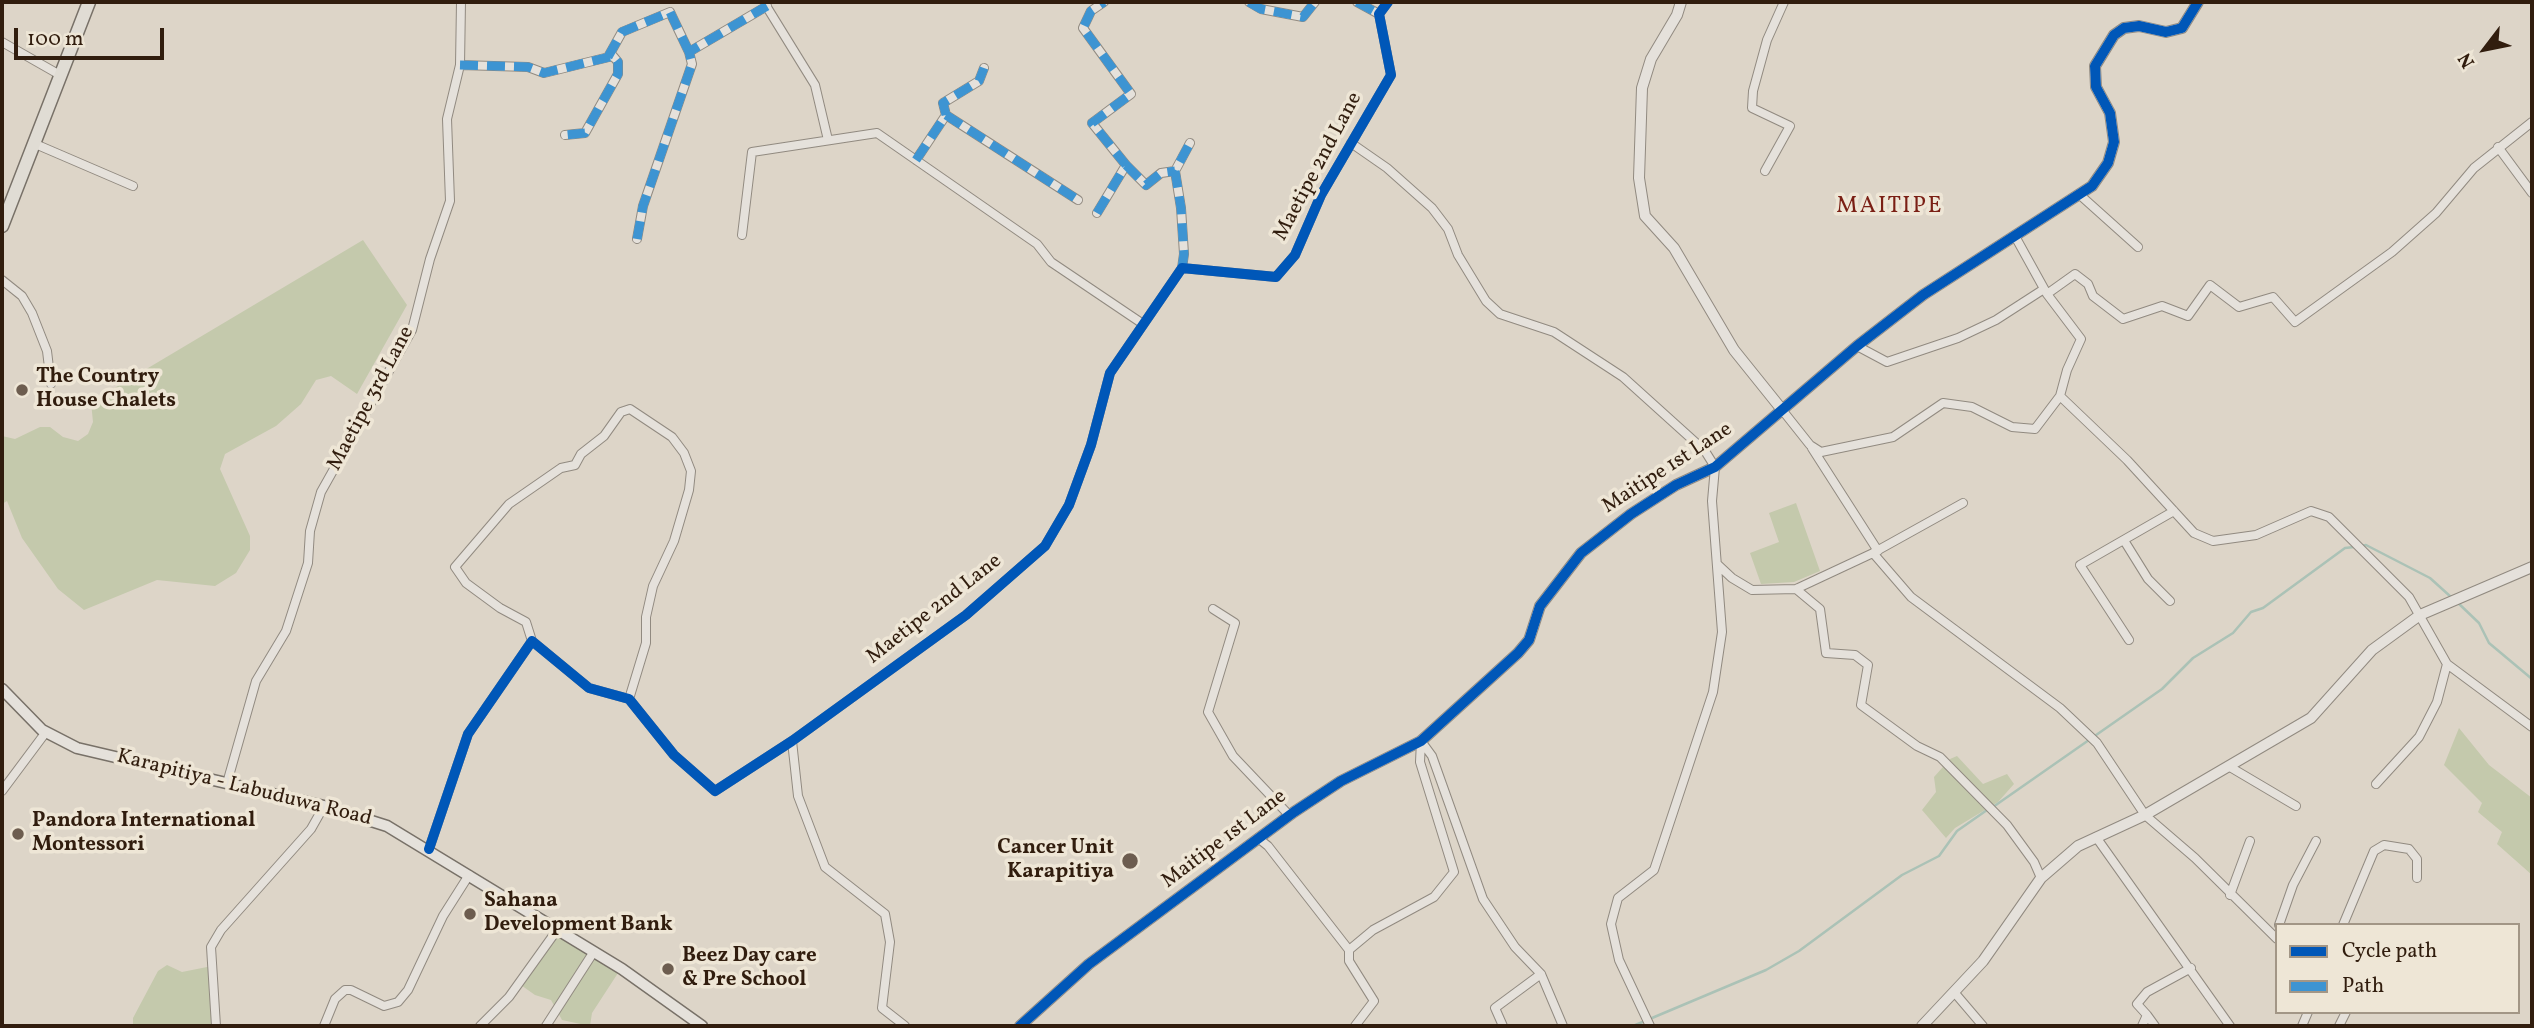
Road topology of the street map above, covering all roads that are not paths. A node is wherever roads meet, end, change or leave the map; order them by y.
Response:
1 (89, 2) edge
2 (461, 2) edge
3 (1104, 2) edge
4 (1249, 2) edge
5 (1315, 2) edge
6 (1357, 2) edge
7 (1388, 2) edge
8 (1681, 2) edge
9 (1784, 2) edge
10 (2198, 2) edge
11 (765, 4) edge
12 (1379, 14) junction
13 (2, 42) edge
14 (689, 52) junction
15 (608, 57) junction
16 (460, 65) junction
17 (984, 68) dead end
18 (60, 75) junction
19 (946, 115) junction
20 (2532, 122) edge
21 (565, 135) dead end
22 (828, 140) junction
23 (33, 143) junction
24 (1190, 143) dead end
25 (1352, 143) junction
26 (2498, 147) junction
27 (916, 160) junction
28 (1126, 165) junction
29 (1765, 171) dead end
30 (1175, 172) junction
31 (133, 187) dead end
32 (2532, 193) edge
33 (2080, 195) junction
34 (1078, 200) dead end
35 (1097, 213) dead end
36 (2, 226) edge
37 (742, 235) dead end
38 (2016, 237) junction
39 (637, 239) dead end
40 (2138, 247) dead end
41 (1182, 268) junction
42 (1082, 278) dead end
43 (2, 280) edge
44 (2045, 292) junction
45 (1144, 323) junction
46 (1857, 346) junction
47 (51, 384) dead end
48 (2060, 396) junction
49 (1783, 411) junction
50 (1810, 445) junction
51 (1714, 467) junction
52 (1963, 503) dead end
53 (2174, 512) junction
54 (2125, 542) junction
55 (1875, 552) junction
56 (1717, 564) junction
57 (2532, 567) edge
58 (1796, 589) junction
59 (2170, 601) dead end
60 (1213, 609) dead end
61 (2420, 615) junction
62 (2130, 640) dead end
63 (532, 641) junction
64 (2447, 664) junction
65 (2, 689) edge
66 (629, 699) junction
67 (2532, 727) edge
68 (46, 732) junction
69 (792, 741) junction
70 (1421, 741) junction
71 (2230, 767) junction
72 (227, 783) junction
73 (2376, 784) dead end
74 (2, 791) edge
75 (324, 806) junction
76 (2296, 806) dead end
77 (1289, 815) junction
78 (2145, 816) junction
79 (2096, 837) junction
80 (1258, 838) junction
81 (2250, 841) dead end
82 (2316, 841) dead end
83 (429, 849) junction
84 (469, 875) junction
85 (2041, 878) junction
86 (2417, 878) dead end
87 (2230, 895) junction
88 (2280, 923) edge
89 (2344, 923) edge
90 (557, 930) junction
91 (2275, 934) edge
92 (1349, 950) junction
93 (593, 953) junction
94 (2191, 968) junction
95 (1541, 974) junction
96 (1954, 992) junction
97 (2147, 1015) junction
98 (216, 1026) edge
99 (324, 1026) edge
100 (480, 1026) edge
101 (546, 1026) edge
102 (702, 1026) edge
103 (905, 1026) edge
104 (1020, 1026) edge
105 (1355, 1026) edge
106 (1503, 1026) edge
107 (1563, 1026) edge
108 (1650, 1026) edge
109 (1922, 1026) edge
110 (1983, 1026) edge
111 (2142, 1026) edge
112 (2155, 1026) edge
113 (2230, 1026) edge

1 - 18 main road
2 - 16 street, Maetipe 3rd Lane
3 - 28 street
4 - 5 street
6 - 12 street
7 - 12 street
8 - 49 street
9 - 29 street
10 - 33 street, Maitipe 1st Lane
11 - 14 street
11 - 22 street
12 - 25 street, Maetipe 2nd Lane
13 - 18 street
14 - 15 street
14 - 39 street
15 - 16 street
15 - 21 street
16 - 72 street, Maetipe 3rd Lane
17 - 19 street
18 - 23 main road
19 - 27 street
19 - 34 street
20 - 26 street
22 - 27 street
22 - 37 street
23 - 31 street
23 - 36 main road
24 - 30 street
25 - 41 street, Maetipe 2nd Lane
25 - 51 street
26 - 32 street
26 - 44 street
27 - 45 street
28 - 30 street
28 - 35 street
30 - 41 street
33 - 38 street, Maitipe 1st Lane
33 - 40 street
38 - 44 street
38 - 46 street, Maitipe 1st Lane
41 - 45 street, Maetipe 2nd Lane
42 - 45 street
43 - 47 street
44 - 46 street
44 - 48 street
45 - 69 street, Maetipe 2nd Lane
46 - 49 street, Maitipe 1st Lane
48 - 50 street
48 - 53 street
49 - 50 street
49 - 51 street, Maitipe 1st Lane
50 - 55 street
51 - 56 street
51 - 70 street, Maitipe 1st Lane
52 - 55 street
53 - 54 street
53 - 61 street
54 - 59 street
54 - 62 street
55 - 58 street
55 - 78 street
56 - 58 street
56 - 108 street
57 - 61 street
58 - 85 street
60 - 77 street
61 - 64 street
61 - 71 street
63 - 66 street
63 - 66 street
63 - 83 street
64 - 67 street
64 - 73 street
65 - 68 main road, Karapitiya - Labuduwa Road
66 - 69 street, Maetipe 2nd Lane
68 - 72 main road, Karapitiya - Labuduwa Road
68 - 74 street
69 - 103 street
70 - 77 street, Maitipe 1st Lane
70 - 92 street
70 - 95 street
71 - 76 street
71 - 78 street
72 - 75 main road, Karapitiya - Labuduwa Road
75 - 83 main road, Karapitiya - Labuduwa Road
75 - 98 street
77 - 80 street, Maitipe 1st Lane
78 - 79 street
78 - 87 street
79 - 85 street
79 - 94 street
80 - 92 street
80 - 104 street, Maitipe 1st Lane
81 - 87 street
82 - 88 street
83 - 84 main road, Karapitiya - Labuduwa Road
84 - 90 main road, Karapitiya - Labuduwa Road
84 - 99 street
85 - 96 street
86 - 89 street
87 - 91 street
90 - 93 main road, Karapitiya - Labuduwa Road
90 - 100 street
92 - 105 street
93 - 101 street
93 - 102 main road, Karapitiya - Labuduwa Road
94 - 97 street
94 - 113 street
95 - 106 street
95 - 107 street
96 - 109 street
96 - 110 street
97 - 111 street
97 - 112 street

